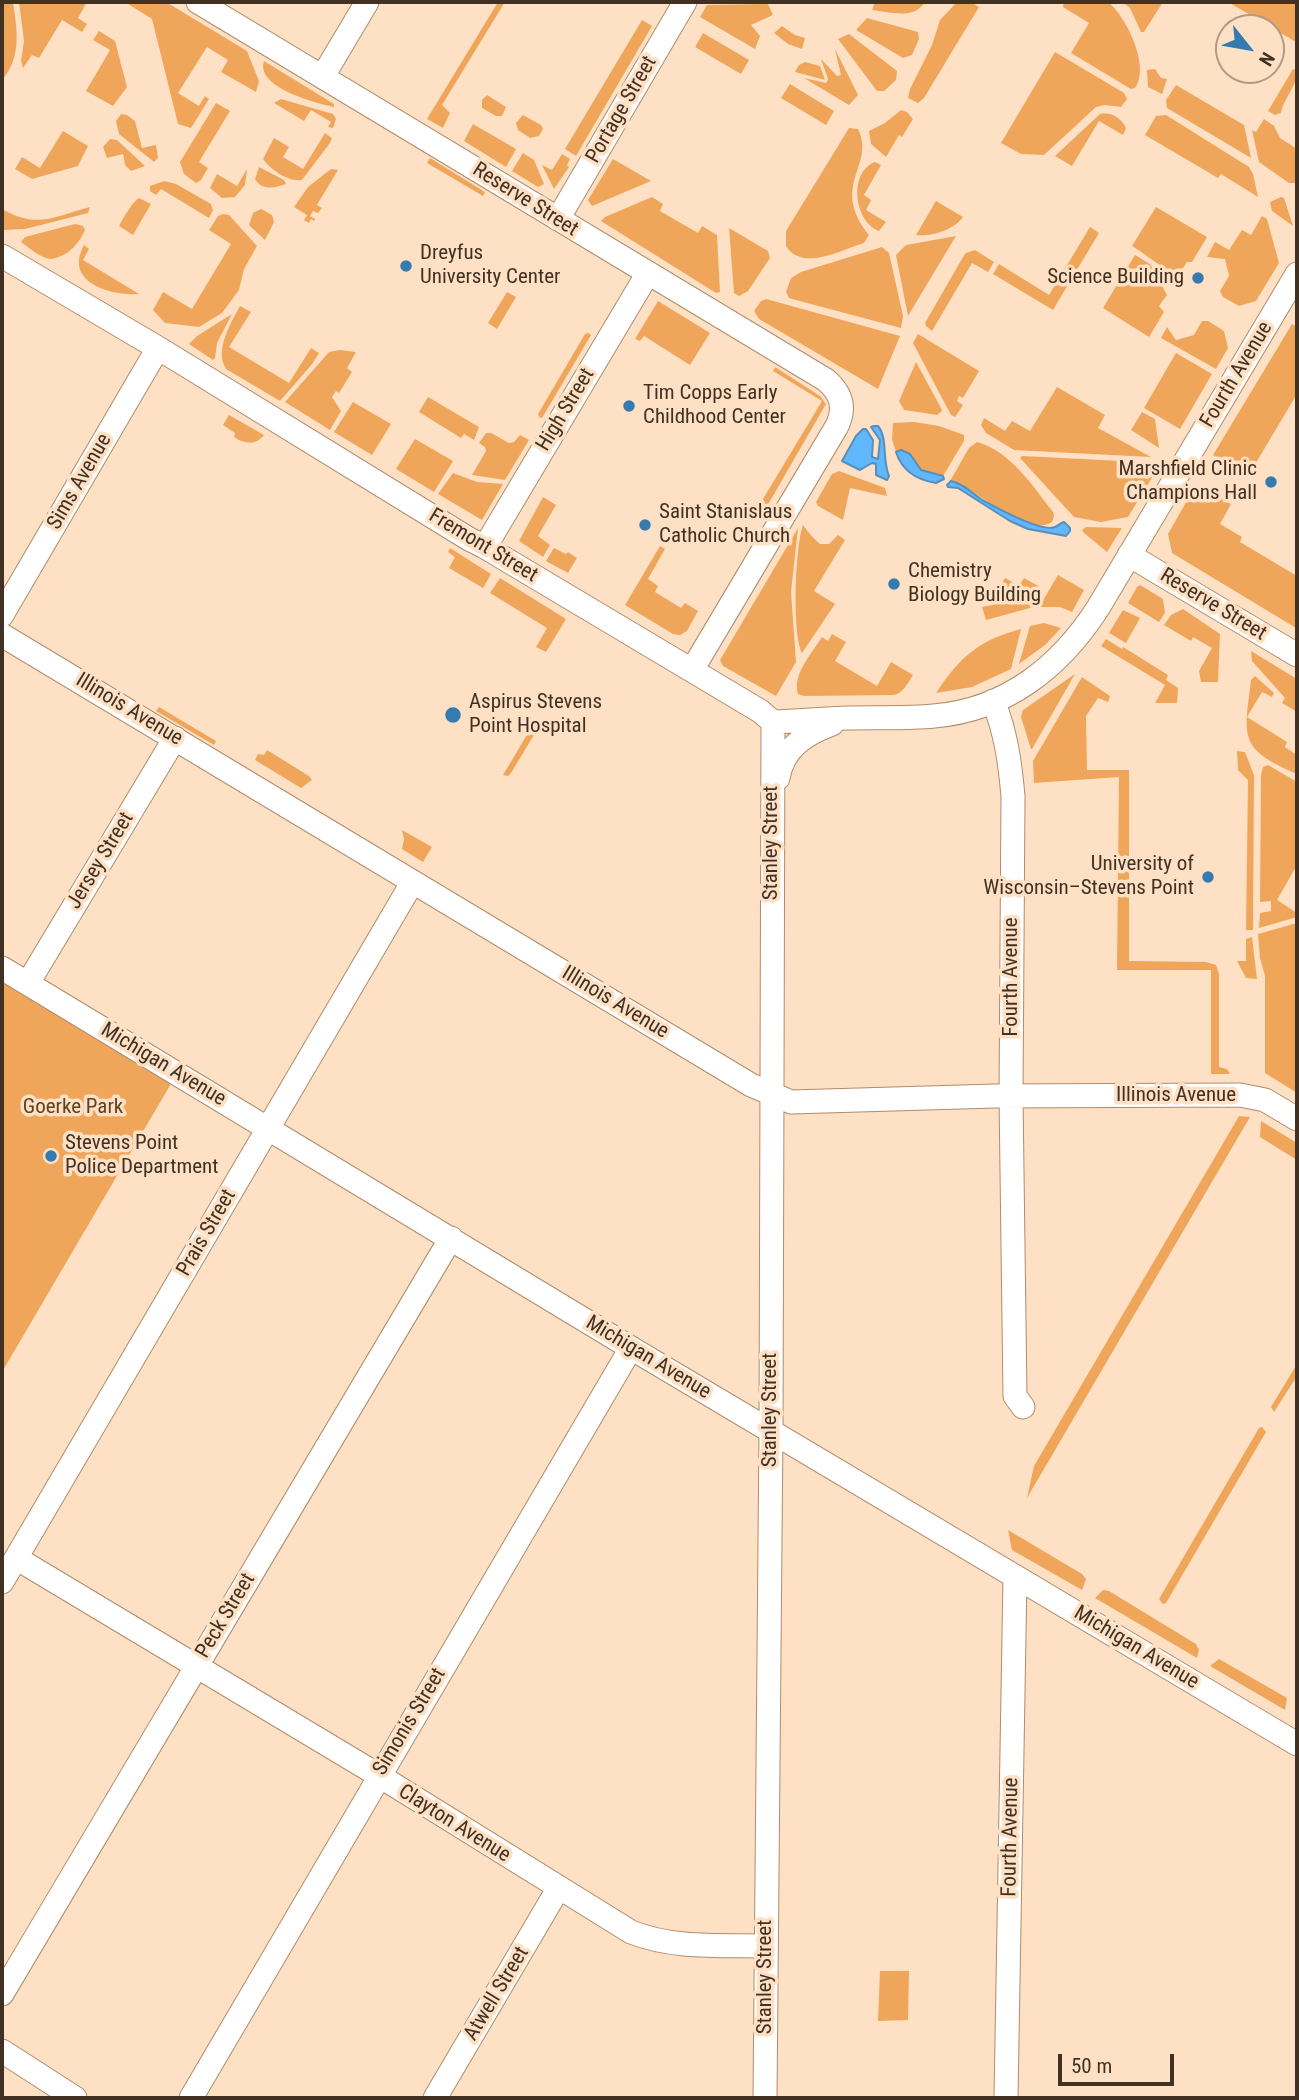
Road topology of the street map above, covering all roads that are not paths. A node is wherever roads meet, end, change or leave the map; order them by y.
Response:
1 (198, 2) edge
2 (367, 2) edge
3 (685, 2) edge
4 (323, 76) junction
5 (558, 219) junction
6 (2, 257) edge
7 (648, 273) junction
8 (1297, 274) edge
9 (158, 348) junction
10 (485, 547) junction
11 (1129, 555) junction
12 (2, 615) edge
13 (2, 635) edge
14 (1297, 655) edge
15 (692, 670) junction
16 (993, 701) junction
17 (848, 718) junction
18 (773, 722) junction
19 (175, 738) junction
20 (772, 811) junction
21 (412, 883) junction
22 (2, 968) edge
23 (28, 984) junction
24 (772, 1095) junction
25 (1011, 1096) junction
26 (1297, 1119) edge
27 (268, 1130) junction
28 (451, 1238) junction
29 (631, 1348) junction
30 (1023, 1407) dead end
31 (771, 1431) junction
32 (16, 1558) junction
33 (1015, 1577) junction
34 (2, 1582) edge
35 (196, 1668) junction
36 (1297, 1744) edge
37 (378, 1776) junction
38 (558, 1889) junction
39 (766, 1946) junction
40 (2, 1994) edge
41 (2, 2052) edge
42 (75, 2098) edge
43 (191, 2098) edge
44 (435, 2098) edge
45 (765, 2098) edge
46 (1006, 2098) edge

1 - 4 street, Reserve Street
2 - 4 street
3 - 5 street, Portage Street
4 - 5 street, Reserve Street
5 - 7 street, Reserve Street
6 - 9 street, Fremont Street
7 - 10 street, High Street
7 - 15 street, Reserve Street
8 - 11 street, Fourth Avenue
9 - 10 street, Fremont Street
9 - 12 street, Sims Avenue
10 - 15 street, Fremont Street
11 - 14 street, Reserve Street
11 - 16 street, Fourth Avenue
13 - 19 street, Illinois Avenue
15 - 18 street, Fremont Street
16 - 17 street
16 - 25 street, Fourth Avenue
17 - 18 street
17 - 20 street
18 - 20 street, Stanley Street
19 - 21 street, Illinois Avenue
19 - 23 street, Jersey Street
20 - 24 street, Stanley Street
21 - 24 street, Illinois Avenue
21 - 27 street, Prais Street
22 - 23 street, Michigan Avenue
23 - 27 street, Michigan Avenue
24 - 25 street, Illinois Avenue
24 - 31 street, Stanley Street
25 - 26 street, Illinois Avenue
25 - 30 street, Fourth Avenue
27 - 28 street, Michigan Avenue
27 - 32 street, Prais Street
28 - 29 street, Michigan Avenue
28 - 35 street, Peck Street
29 - 31 street, Michigan Avenue
29 - 37 street, Simonis Street
31 - 33 street, Michigan Avenue
31 - 39 street, Stanley Street
32 - 34 street, Prais Street
32 - 35 street, Clayton Avenue
33 - 36 street, Michigan Avenue
33 - 46 street, Fourth Avenue
35 - 37 street, Clayton Avenue
35 - 40 street, Peck Street
37 - 38 street, Clayton Avenue
37 - 43 street, Simonis Street
38 - 39 street, Clayton Avenue
38 - 44 street, Atwell Street
39 - 45 street, Stanley Street
41 - 42 street

